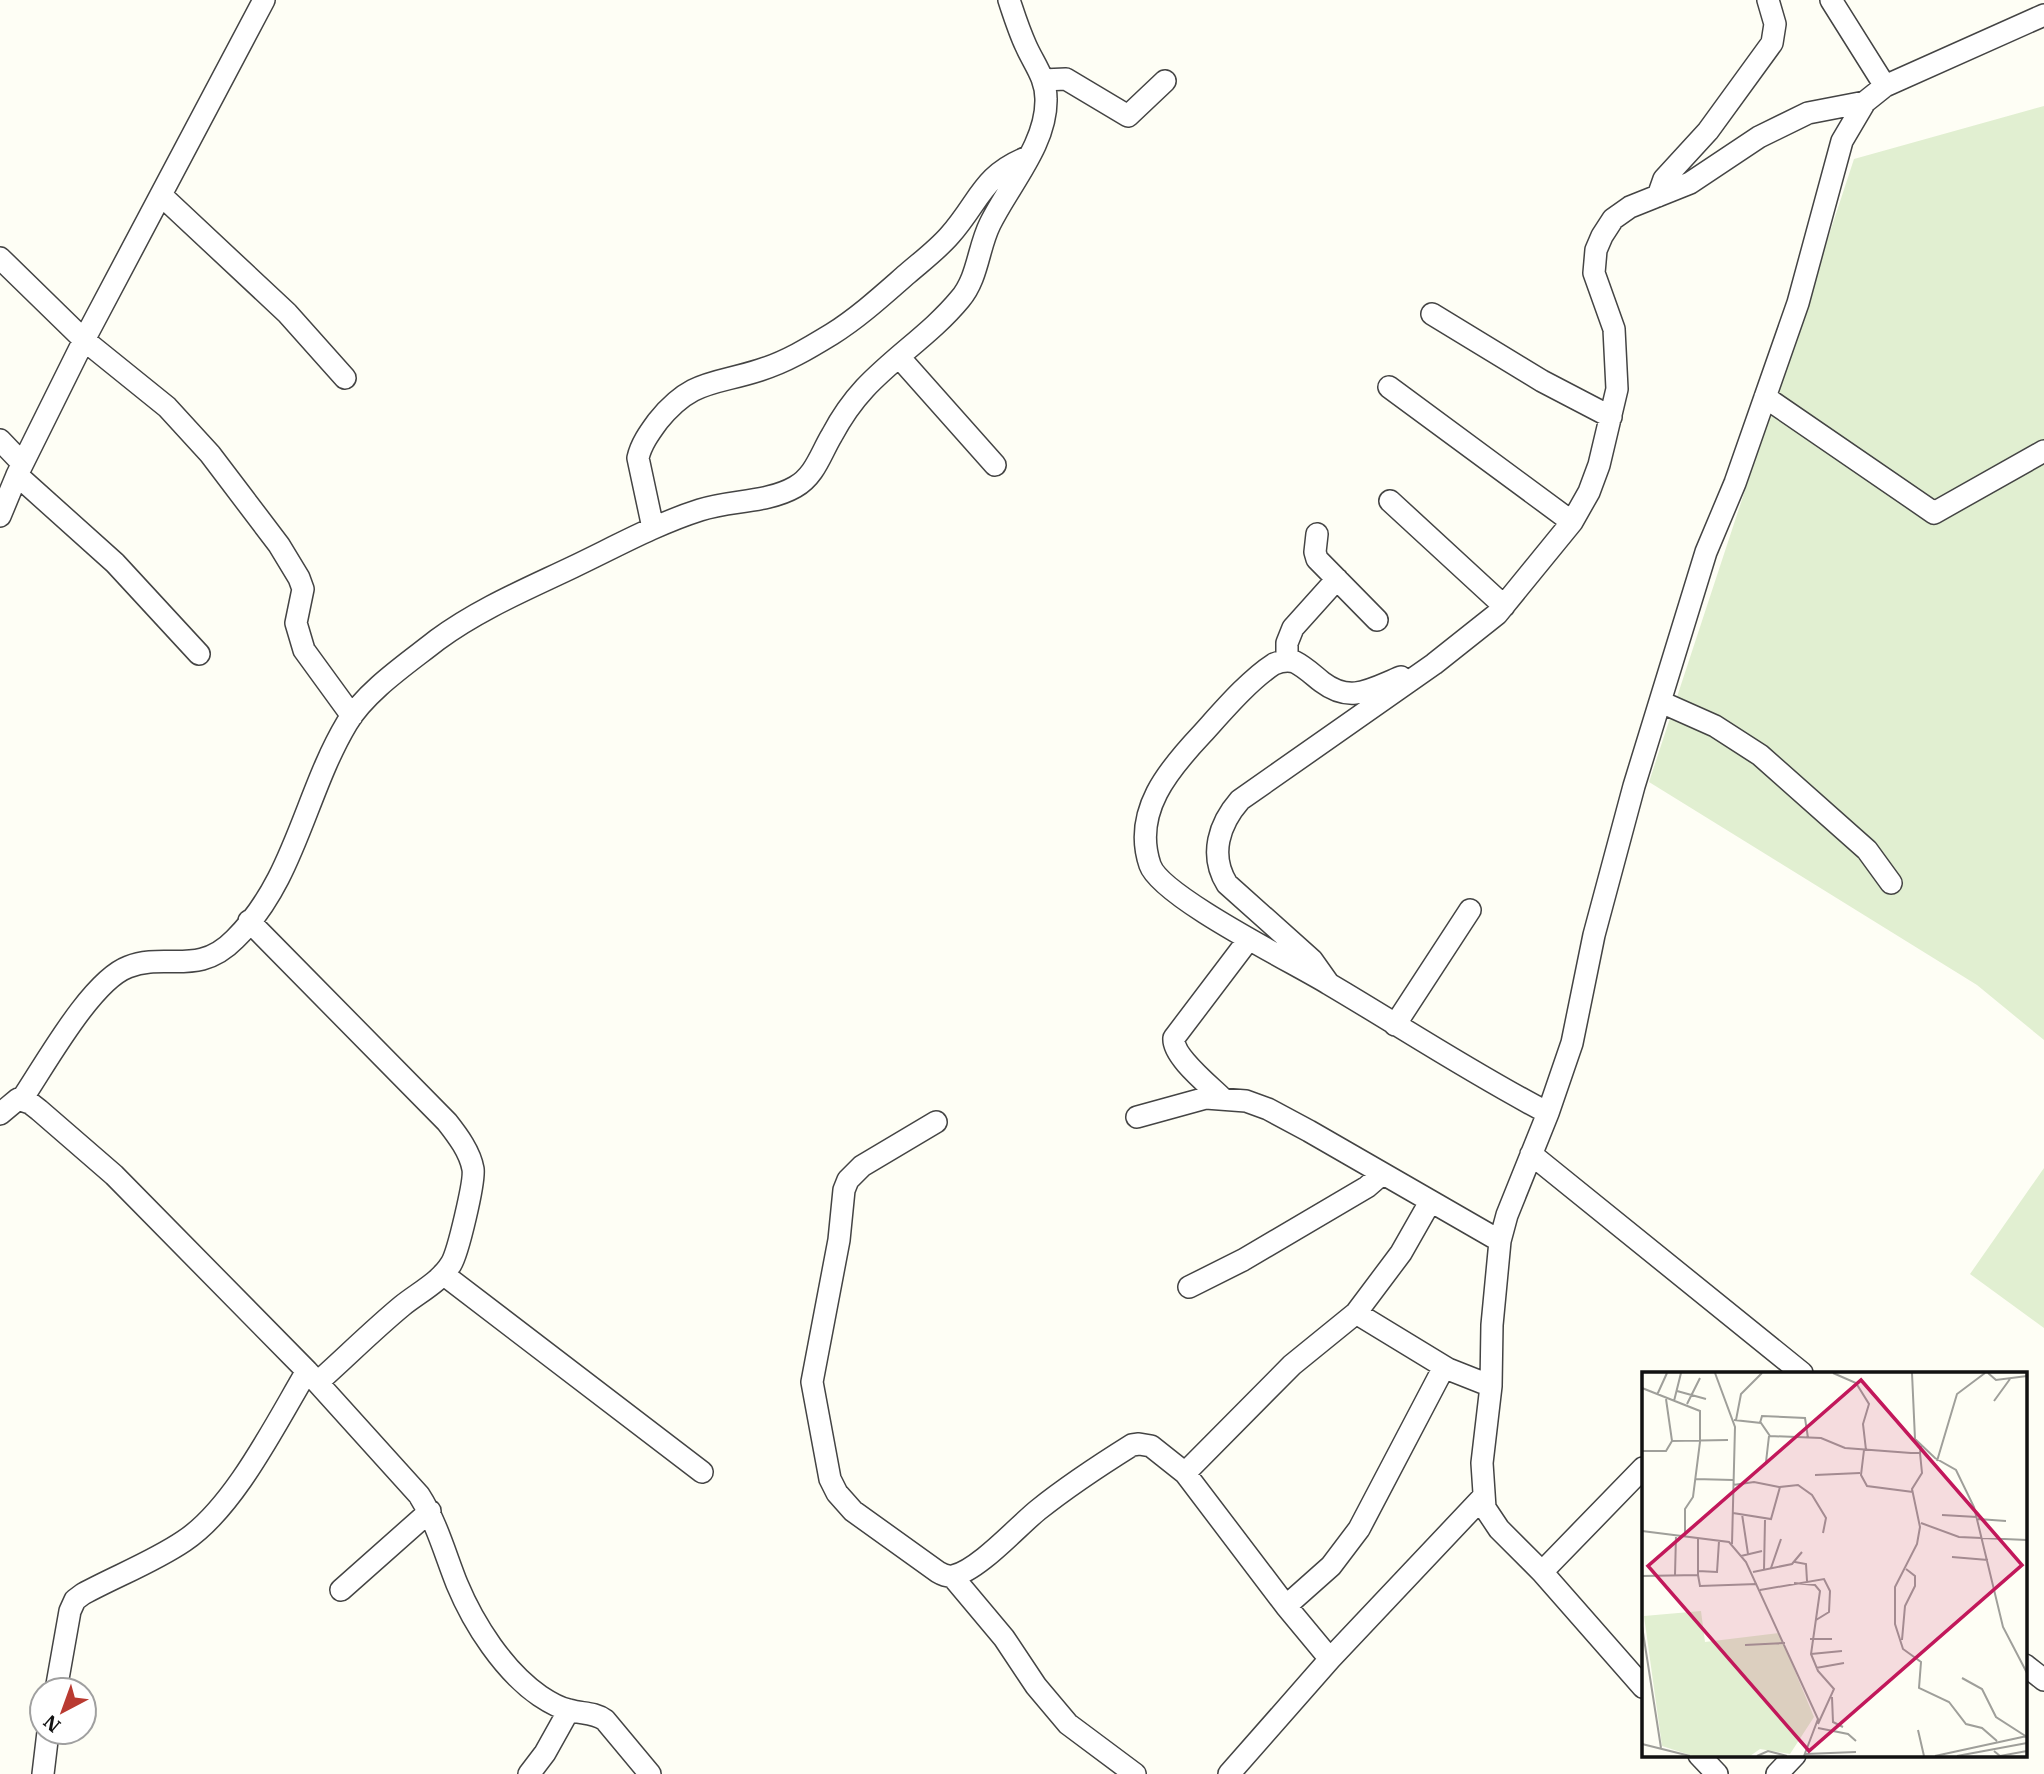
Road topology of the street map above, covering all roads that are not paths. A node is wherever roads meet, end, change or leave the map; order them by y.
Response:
1 (264, 0) edge
2 (1009, 0) edge
3 (1768, 0) edge
4 (1831, 0) edge
5 (2044, 15) edge
6 (1043, 80) junction
7 (1165, 81) dead end
8 (1885, 86) junction
9 (1866, 102) junction
10 (1028, 157) junction
11 (162, 196) junction
12 (1658, 196) junction
13 (0, 258) edge
14 (1432, 314) dead end
15 (84, 340) junction
16 (899, 357) junction
17 (345, 379) dead end
18 (1389, 387) dead end
19 (1765, 397) junction
20 (1611, 417) junction
21 (0, 440) edge
22 (2044, 451) edge
23 (995, 464) dead end
24 (20, 469) junction
25 (1390, 501) dead end
26 (0, 516) edge
27 (1573, 522) junction
28 (653, 528) junction
29 (1317, 534) dead end
30 (1337, 579) junction
31 (1504, 606) junction
32 (1377, 620) dead end
33 (199, 654) dead end
34 (1287, 660) junction
35 (1434, 664) junction
36 (1661, 702) junction
37 (352, 716) junction
38 (1891, 883) dead end
39 (1470, 910) dead end
40 (249, 921) junction
41 (1249, 939) junction
42 (1329, 984) junction
43 (1395, 1025) junction
44 (1222, 1098) junction
45 (22, 1100) junction
46 (1548, 1113) junction
47 (0, 1114) edge
48 (1137, 1117) dead end
49 (936, 1122) dead end
50 (1531, 1154) junction
51 (1382, 1174) junction
52 (1430, 1202) junction
53 (1500, 1241) junction
54 (443, 1273) junction
55 (1189, 1287) dead end
56 (1356, 1313) junction
57 (1444, 1367) junction
58 (1800, 1372) edge
59 (313, 1377) junction
60 (1490, 1386) junction
61 (1642, 1469) edge
62 (702, 1472) dead end
63 (1185, 1473) junction
64 (1483, 1497) junction
65 (430, 1511) junction
66 (1542, 1572) junction
67 (952, 1576) junction
68 (341, 1590) dead end
69 (1286, 1606) junction
70 (1330, 1659) junction
71 (2026, 1666) edge
72 (58, 1676) edge
73 (2044, 1681) edge
74 (1642, 1684) edge
75 (569, 1710) junction
76 (46, 1746) edge
77 (1794, 1756) edge
78 (43, 1774) edge
79 (529, 1774) edge
80 (650, 1774) edge
81 (1135, 1774) edge
82 (1230, 1774) edge
83 (1777, 1774) edge

1 - 11 street
2 - 6 street
3 - 12 street
4 - 8 street
5 - 8 street
6 - 7 street
6 - 10 street
8 - 9 street
9 - 12 street
9 - 19 street
10 - 16 street
10 - 28 street
11 - 15 street
11 - 17 street
12 - 20 street
13 - 15 street
14 - 20 street
15 - 24 street
15 - 37 street
16 - 23 street
16 - 28 street
18 - 27 street
19 - 22 street
19 - 36 street
20 - 27 street
21 - 24 street
24 - 26 street
24 - 33 street
25 - 31 street
27 - 31 street
28 - 37 street
29 - 30 street
30 - 32 street
30 - 34 street
31 - 35 street
34 - 35 street
34 - 41 street
35 - 42 street
36 - 38 street
36 - 46 street
37 - 40 street
39 - 43 street
40 - 45 street
40 - 54 street
41 - 42 street
41 - 44 street
42 - 43 street
43 - 46 street
44 - 48 street
44 - 51 street
45 - 47 street
45 - 59 street
46 - 50 street
49 - 67 street
50 - 53 street
50 - 58 street
51 - 52 street
51 - 55 street
52 - 53 street
52 - 56 street
53 - 60 street
54 - 59 street
54 - 62 street
56 - 57 street
56 - 63 street
57 - 60 street
57 - 69 street
59 - 65 street
59 - 72 street
60 - 64 street
61 - 66 street
63 - 67 street
63 - 69 street
64 - 66 street
64 - 70 street
65 - 68 street
65 - 75 street
66 - 74 street
67 - 81 street
69 - 70 street
70 - 82 street
71 - 73 street
75 - 79 street
75 - 80 street
76 - 78 street
77 - 83 street

